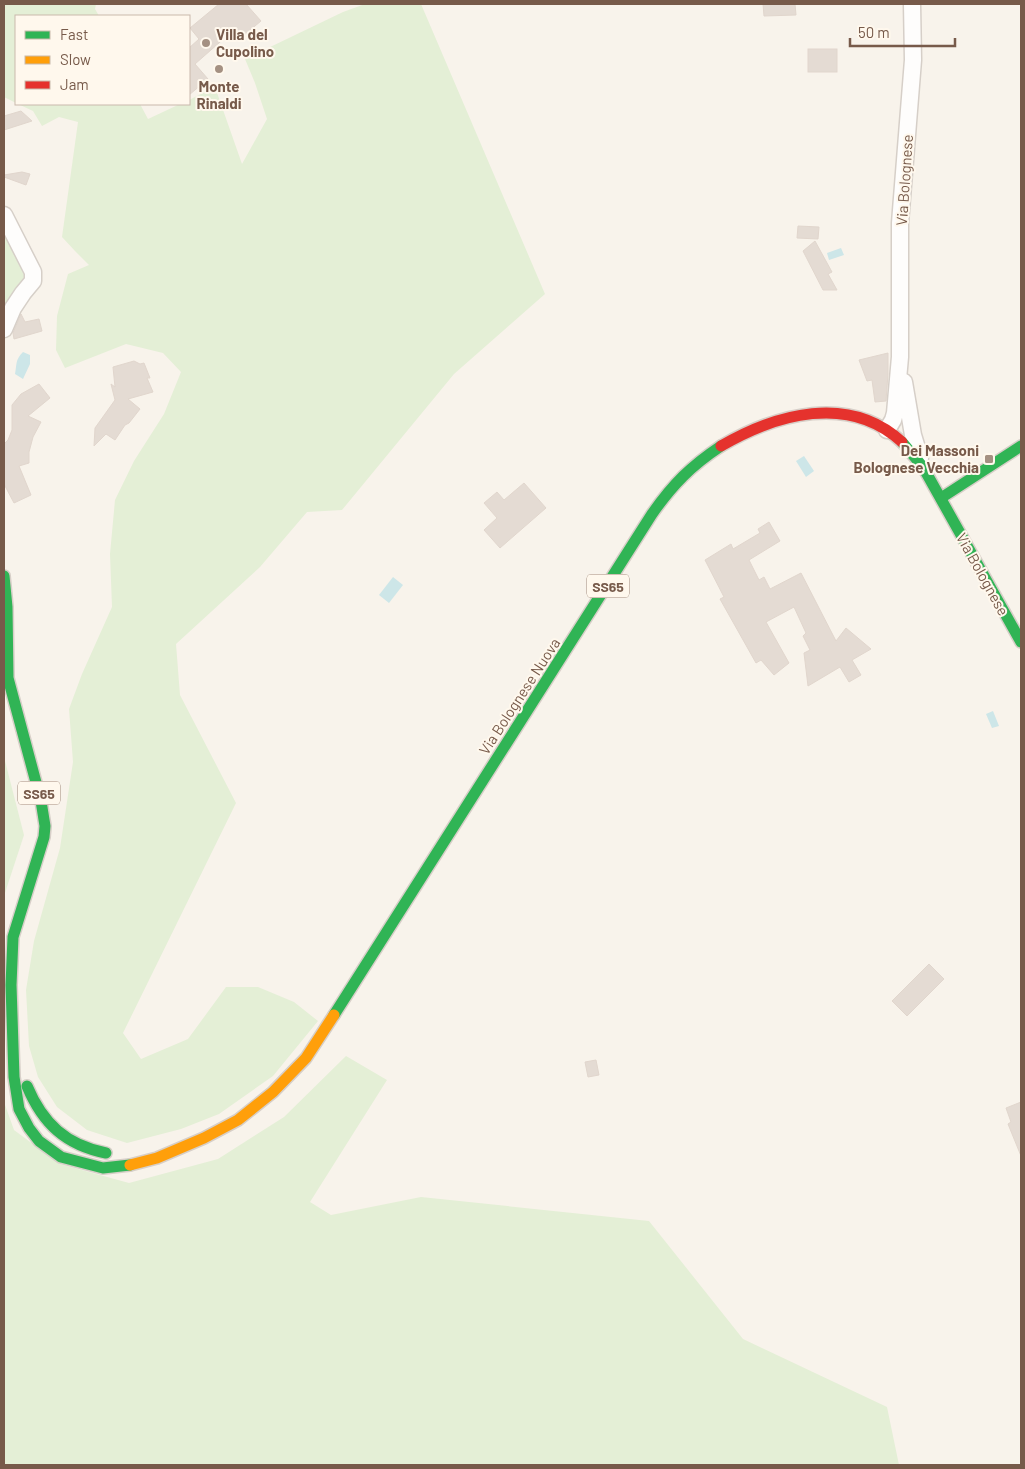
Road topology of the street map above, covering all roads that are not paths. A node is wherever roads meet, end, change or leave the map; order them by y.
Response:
1 (912, 4) edge
2 (4, 215) edge
3 (4, 329) edge
4 (900, 357) junction
5 (911, 423) junction
6 (890, 425) junction
7 (1021, 446) edge
8 (923, 468) junction
9 (941, 498) junction
10 (4, 576) edge
11 (1021, 642) edge
12 (12, 1010) junction
13 (204, 1138) junction
14 (135, 1152) dead end
15 (118, 1154) dead end

1 - 4 street, Via Bolognese
2 - 3 street
4 - 5 street, Via Bolognese
4 - 6 street, Via Bolognese
5 - 6 street
5 - 8 street, Via Bolognese
6 - 8 main road, Via Bolognese Nuova / SS65
6 - 13 main road, Via Bolognese Nuova / SS65
7 - 9 main road
8 - 9 main road, Via Bolognese / SS65
9 - 11 main road, Via Bolognese / SS65
10 - 12 main road, Via Bolognese Nuova / SS65
12 - 13 main road, Via Bolognese Nuova / SS65
12 - 15 main road, Via Bolognese Nuova / SS65
13 - 14 main road, Via Bolognese Nuova / SS65

